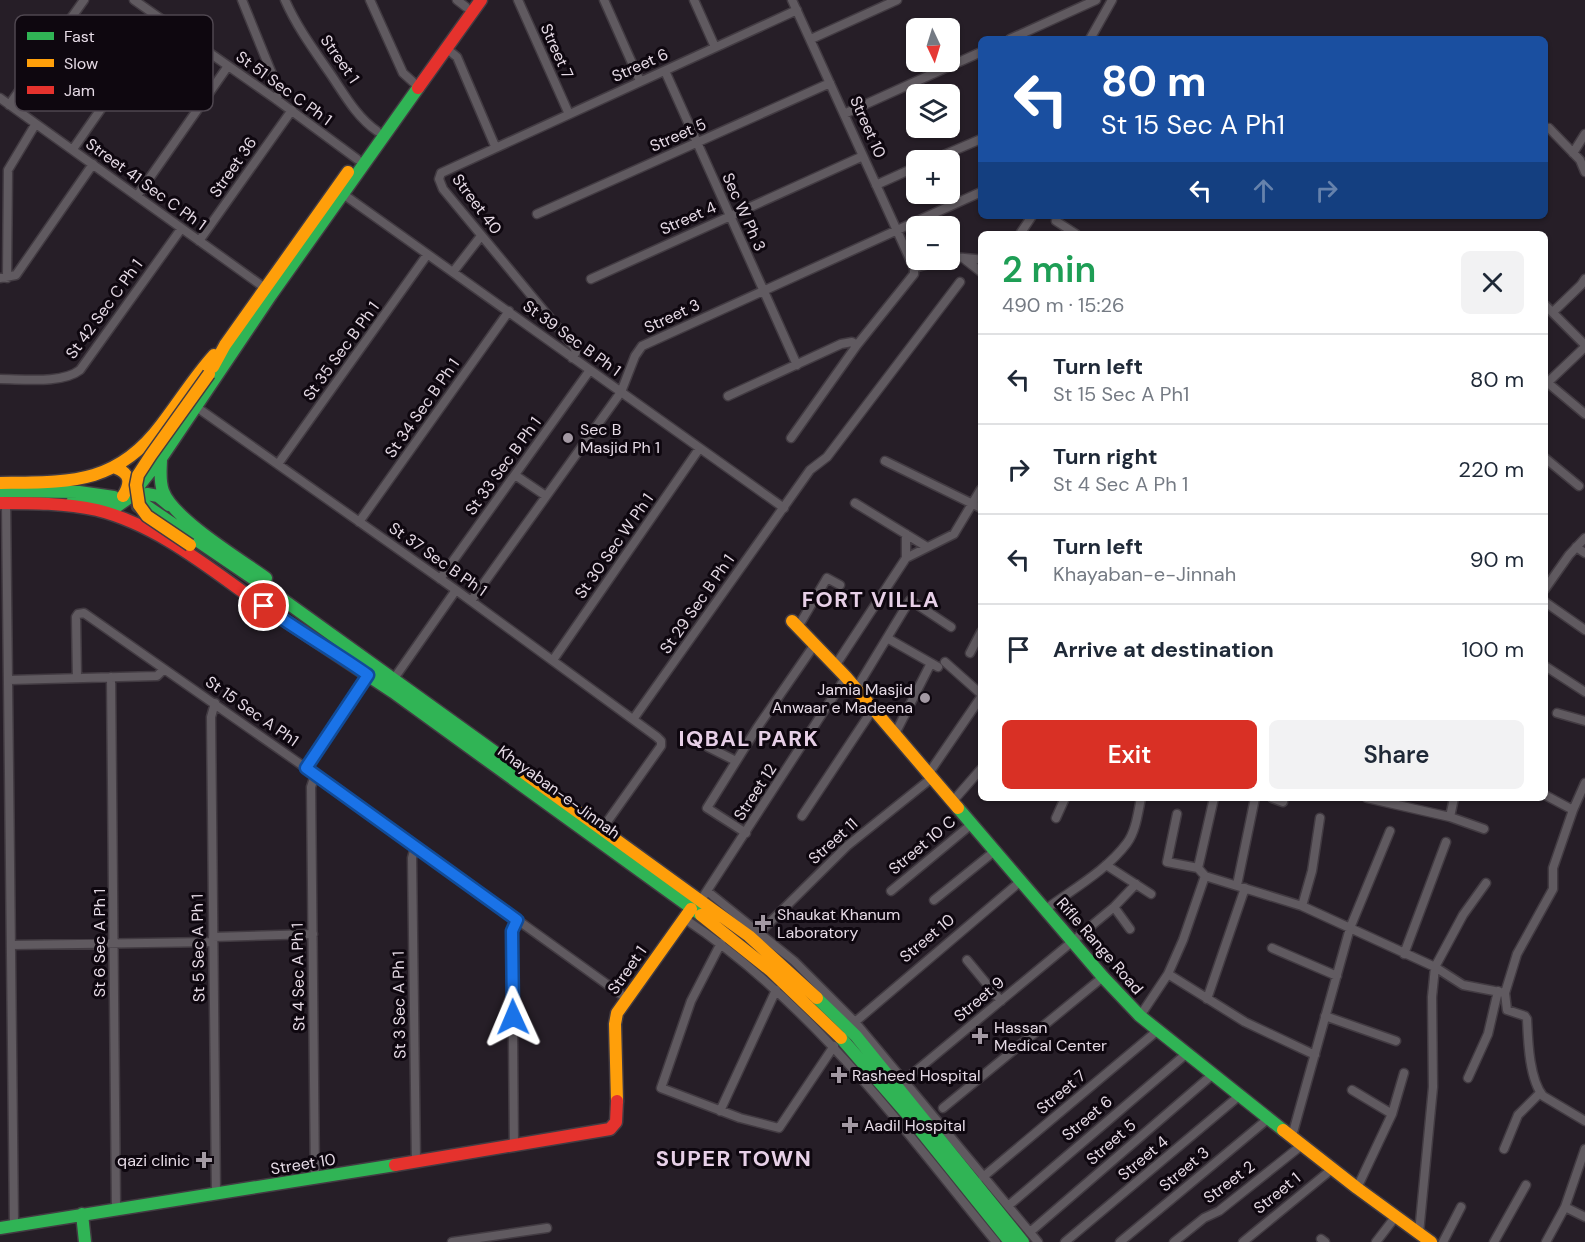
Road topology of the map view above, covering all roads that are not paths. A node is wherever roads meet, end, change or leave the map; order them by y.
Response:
1 (84, 0) edge
2 (134, 0) edge
3 (242, 0) edge
4 (285, 0) edge
5 (370, 0) edge
6 (481, 0) edge
7 (518, 0) edge
8 (604, 0) edge
9 (694, 0) edge
10 (792, 0) edge
11 (897, 0) edge
12 (1096, 0) edge
13 (1111, 0) edge
14 (465, 2) edge
15 (797, 10) junction
16 (73, 15) edge
17 (156, 15) edge
18 (1017, 36) edge
19 (1092, 36) edge
20 (811, 39) junction
21 (715, 47) junction
22 (446, 48) junction
23 (978, 53) edge
24 (213, 55) edge
25 (228, 66) junction
26 (665, 71) junction
27 (640, 81) junction
28 (413, 82) junction
29 (830, 83) junction
30 (213, 87) edge
31 (15, 97) edge
32 (0, 98) edge
33 (278, 100) junction
34 (9, 105) junction
35 (15, 110) edge
36 (292, 110) junction
37 (17, 111) edge
38 (100, 111) edge
39 (196, 111) edge
40 (569, 114) junction
41 (844, 114) junction
42 (35, 125) junction
43 (1549, 128) dead end
44 (377, 130) junction
45 (1585, 134) edge
46 (978, 140) edge
47 (697, 143) junction
48 (495, 147) junction
49 (73, 149) junction
50 (955, 150) edge
51 (1573, 153) junction
52 (863, 156) junction
53 (357, 159) junction
54 (93, 164) junction
55 (906, 172) edge
56 (1585, 172) edge
57 (876, 185) junction
58 (978, 193) edge
59 (343, 194) junction
60 (137, 196) junction
61 (537, 214) dead end
62 (730, 216) junction
63 (1056, 221) dead end
64 (181, 229) junction
65 (896, 230) junction
66 (1071, 231) edge
67 (481, 236) junction
68 (199, 241) junction
69 (906, 251) edge
70 (427, 255) junction
71 (961, 256) joint
72 (978, 260) edge
73 (914, 270) edge
74 (978, 270) edge
75 (453, 272) junction
76 (4, 278) edge
77 (591, 279) dead end
78 (1585, 279) edge
79 (960, 282) dead end
80 (265, 288) junction
81 (763, 291) junction
82 (1548, 308) edge
83 (509, 311) junction
84 (1553, 312) junction
85 (225, 345) junction
86 (857, 345) junction
87 (1585, 346) edge
88 (572, 358) junction
89 (797, 365) junction
90 (590, 370) junction
91 (0, 379) edge
92 (1548, 382) edge
93 (1548, 386) edge
94 (621, 392) junction
95 (728, 396) dead end
96 (195, 406) junction
97 (1585, 414) edge
98 (790, 438) dead end
99 (699, 449) junction
100 (162, 457) junction
101 (885, 460) dead end
102 (1548, 460) edge
103 (278, 464) junction
104 (116, 468) junction
105 (515, 474) junction
106 (0, 483) edge
107 (1579, 486) dead end
108 (0, 491) edge
109 (978, 494) edge
110 (546, 496) junction
111 (118, 500) junction
112 (3, 503) edge
113 (142, 503) dead end
114 (855, 503) dead end
115 (972, 503) junction
116 (54, 504) junction
117 (978, 506) edge
118 (784, 508) junction
119 (177, 510) junction
120 (359, 522) junction
121 (906, 534) junction
122 (1585, 538) edge
123 (173, 543) junction
124 (927, 547) junction
125 (1576, 547) junction
126 (1585, 553) edge
127 (906, 558) junction
128 (440, 579) junction
129 (840, 585) dead end
130 (1548, 585) edge
131 (456, 590) junction
132 (471, 601) junction
133 (1548, 604) edge
134 (3, 612) edge
135 (795, 624) joint
136 (951, 627) dead end
137 (1585, 630) edge
138 (978, 637) edge
139 (887, 638) junction
140 (333, 644) junction
141 (815, 644) junction
142 (970, 652) dead end
143 (553, 660) junction
144 (938, 664) junction
145 (835, 666) junction
146 (1548, 668) edge
147 (165, 669) junction
148 (368, 675) junction
149 (111, 677) junction
150 (846, 677) junction
151 (78, 678) junction
152 (9, 680) junction
153 (393, 680) junction
154 (856, 689) junction
155 (1585, 692) edge
156 (978, 693) edge
157 (978, 700) edge
158 (215, 703) junction
159 (873, 709) junction
160 (1557, 713) dead end
161 (634, 718) junction
162 (1585, 720) edge
163 (895, 734) junction
164 (708, 747) dead end
165 (736, 761) junction
166 (306, 768) junction
167 (978, 772) edge
168 (315, 775) junction
169 (931, 775) junction
170 (1585, 783) edge
171 (1548, 797) edge
172 (953, 801) junction
173 (1064, 801) edge
174 (1138, 801) edge
175 (1213, 801) edge
176 (1255, 801) edge
177 (1385, 801) edge
178 (1453, 801) edge
179 (1573, 810) junction
180 (1178, 814) dead end
181 (802, 816) dead end
182 (1450, 817) junction
183 (4, 818) edge
184 (1056, 818) dead end
185 (1320, 818) dead end
186 (973, 823) junction
187 (602, 829) junction
188 (1484, 829) dead end
189 (1390, 831) dead end
190 (746, 833) junction
191 (1446, 842) dead end
192 (415, 847) junction
193 (996, 850) junction
194 (1106, 865) junction
195 (1198, 868) junction
196 (1204, 876) junction
197 (1022, 880) junction
198 (1486, 883) dead end
199 (1136, 884) junction
200 (1241, 887) junction
201 (891, 891) dead end
202 (1151, 894) dead end
203 (704, 895) junction
204 (934, 900) dead end
205 (1302, 906) junction
206 (1114, 907) junction
207 (1046, 909) junction
208 (688, 914) junction
209 (517, 920) junction
210 (1350, 928) junction
211 (1130, 929) dead end
212 (759, 933) junction
213 (313, 934) junction
214 (213, 940) junction
215 (1072, 940) junction
216 (721, 943) junction
217 (114, 944) junction
218 (12, 945) junction
219 (1272, 948) dead end
220 (1404, 954) junction
221 (966, 960) dead end
222 (1435, 967) junction
223 (1168, 974) junction
224 (1337, 976) junction
225 (1103, 977) junction
226 (776, 990) junction
227 (1501, 992) junction
228 (626, 998) junction
229 (1207, 999) junction
230 (1001, 1001) junction
231 (1140, 1016) junction
232 (1325, 1016) junction
233 (855, 1022) junction
234 (1157, 1031) junction
235 (1396, 1041) dead end
236 (834, 1046) junction
237 (0, 1049) edge
238 (12, 1049) junction
239 (1186, 1054) junction
240 (1315, 1055) junction
241 (1404, 1073) dead end
242 (1212, 1075) junction
243 (1468, 1078) dead end
244 (904, 1080) junction
245 (1352, 1090) dead end
246 (1540, 1093) junction
247 (1239, 1096) junction
248 (943, 1108) dead end
249 (720, 1111) junction
250 (1392, 1114) junction
251 (1269, 1118) junction
252 (1585, 1121) edge
253 (610, 1129) joint
254 (1292, 1136) junction
255 (1302, 1144) junction
256 (514, 1147) junction
257 (1504, 1149) dead end
258 (1585, 1149) edge
259 (416, 1162) junction
260 (1332, 1169) junction
261 (983, 1177) junction
262 (315, 1179) junction
263 (1526, 1185) dead end
264 (1357, 1188) junction
265 (216, 1194) junction
266 (1008, 1206) junction
267 (1461, 1207) dead end
268 (1565, 1207) junction
269 (116, 1209) junction
270 (82, 1214) junction
271 (1396, 1216) junction
272 (1585, 1217) edge
273 (14, 1225) junction
274 (0, 1227) edge
275 (547, 1228) dead end
276 (1419, 1233) junction
277 (1027, 1237) edge
278 (84, 1242) edge
279 (452, 1242) edge
280 (996, 1242) edge
281 (1010, 1242) edge
282 (1038, 1242) edge
283 (1065, 1242) edge
284 (1119, 1242) edge
285 (1174, 1242) edge
286 (1243, 1242) edge
287 (1376, 1242) edge
288 (1431, 1242) edge
289 (1443, 1242) edge
290 (1494, 1242) edge
291 (1546, 1242) edge

1 - 16 street
2 - 17 street, St 51 Sec C Ph 1
3 - 33 street
4 - 44 street, Street 1
5 - 28 street
6 - 22 main road
7 - 40 street, Street 7
8 - 27 street
9 - 21 street
10 - 15 street, Street 10
11 - 20 street
12 - 18 street
13 - 19 street
14 - 28 main road
15 - 20 street, Street 10
15 - 21 street, Street 6
20 - 29 street, Street 10
21 - 26 street, Street 6
22 - 48 street
22 - 59 main road
23 - 41 street
24 - 25 street, St 51 Sec C Ph 1
25 - 30 street
25 - 33 street, St 51 Sec C Ph 1
26 - 27 street, Street 6
26 - 47 street, Sec W Ph 3
27 - 40 street, Street 6
28 - 44 main road
29 - 41 street, Street 10
29 - 47 street, Street 5
31 - 34 street
32 - 34 street, Street 41 Sec C Ph 1
33 - 36 street, St 51 Sec C Ph 1
34 - 35 street, Street 41 Sec C Ph 1
36 - 53 street, St 51 Sec C Ph 1
36 - 68 street, Street 36
37 - 42 street, Street 41 Sec C Ph 1
38 - 49 street
39 - 60 street
40 - 48 street, Street 6
41 - 52 street, Street 10
42 - 49 street, Street 41 Sec C Ph 1
42 - 76 street
43 - 51 street
44 - 53 main road
45 - 51 street
46 - 50 street
47 - 61 street, Street 5
47 - 62 street, Sec W Ph 3
48 - 67 street, Street 40
49 - 54 street, Street 41 Sec C Ph 1
51 - 56 street
52 - 57 street, Street 10
52 - 62 street, Street 4
53 - 80 main road
54 - 60 street, Street 41 Sec C Ph 1
54 - 76 street
55 - 57 street
57 - 65 street, Street 10
58 - 65 street
59 - 70 street, St 39 Sec B Ph 1
59 - 96 main road
60 - 64 street, Street 41 Sec C Ph 1
62 - 77 street, Street 4
62 - 81 street, Sec W Ph 3
63 - 66 street
64 - 68 street, Street 41 Sec C Ph 1
64 - 91 street, St 42 Sec C Ph 1
65 - 69 street, Street 10
65 - 81 street, Street 3
67 - 75 street
67 - 88 street, Street 40
68 - 80 street, Street 41 Sec C Ph 1
70 - 75 street, St 39 Sec B Ph 1
70 - 103 street, St 35 Sec B Ph 1
71 - 72 street
71 - 74 street
73 - 86 street
75 - 83 street, St 39 Sec B Ph 1
78 - 84 street
79 - 118 street, St 29 Sec B Ph 1
80 - 85 main road
81 - 89 street, Sec W Ph 3
81 - 94 street, Street 3
82 - 84 street
83 - 88 street, St 39 Sec B Ph 1
83 - 120 street, St 34 Sec B Ph 1
84 - 87 street
85 - 104 main road
85 - 140 main road, bridge
86 - 89 street
86 - 98 street
87 - 92 street
88 - 90 street, St 39 Sec B Ph 1
89 - 95 street
90 - 94 street, St 39 Sec B Ph 1
90 - 105 street, St 33 Sec B Ph 1
93 - 97 street
94 - 99 street, St 39 Sec B Ph 1
94 - 110 street, Street 3
96 - 100 main road
96 - 103 street, St 37 Sec B Ph 1
99 - 118 street, St 39 Sec B Ph 1
99 - 143 street, St 30 Sec W Ph 1
100 - 111 main road
100 - 119 main road
101 - 115 street
102 - 107 street
103 - 120 street, St 37 Sec B Ph 1
104 - 106 main road
104 - 111 main road
105 - 110 street
105 - 128 street, St 33 Sec B Ph 1
108 - 111 main road
109 - 115 street
110 - 132 street, Street 3
111 - 116 main road
112 - 116 main road, Khayaban-e-Jinnah
112 - 134 street
113 - 140 main road, Khayaban-e-Jinnah
114 - 121 street
115 - 117 street
115 - 124 street
116 - 123 main road, Khayaban-e-Jinnah
118 - 161 street, St 29 Sec B Ph 1
119 - 123 main road
119 - 140 main road
120 - 128 street, St 37 Sec B Ph 1
121 - 124 street
121 - 127 street
122 - 125 street
123 - 140 main road, Khayaban-e-Jinnah
124 - 127 street
125 - 126 street
125 - 130 street
127 - 145 street
128 - 131 street, St 37 Sec B Ph 1
129 - 135 street
131 - 132 street, St 37 Sec B Ph 1
131 - 153 street
132 - 143 street, St 37 Sec B Ph 1
133 - 137 street
134 - 152 street
135 - 141 main road, Rifle Range Road
136 - 139 street
138 - 142 street
139 - 144 street
139 - 154 street
140 - 148 main road, Khayaban-e-Jinnah
140 - 153 main road, Khayaban-e-Jinnah
141 - 145 main road, Rifle Range Road
141 - 165 street
143 - 161 street, St 37 Sec B Ph 1
144 - 156 street
144 - 163 street
145 - 150 main road, Rifle Range Road
146 - 155 street
147 - 149 street
147 - 151 street, St 15 Sec A Ph1
147 - 158 street, St 15 Sec A Ph1
148 - 166 street
148 - 208 main road, Khayaban-e-Jinnah
149 - 151 street
149 - 217 street, St 6 Sec A Ph 1
150 - 154 main road, Rifle Range Road
150 - 190 street, Street 12
151 - 152 street
152 - 183 street
153 - 187 main road, Khayaban-e-Jinnah
154 - 159 main road, Rifle Range Road
157 - 169 street, Street 11
158 - 166 street, St 15 Sec A Ph1
158 - 214 street, St 5 Sec A Ph 1
159 - 163 main road, Rifle Range Road
159 - 181 street
160 - 162 street
161 - 187 street, St 37 Sec B Ph 1
163 - 169 main road, Rifle Range Road
164 - 165 street
165 - 190 street
166 - 168 street, St 15 Sec A Ph1
167 - 172 street
168 - 192 street, St 15 Sec A Ph1
168 - 213 street, St 4 Sec A Ph 1
169 - 172 main road, Rifle Range Road
169 - 212 street, Street 11
170 - 179 street
171 - 179 street
172 - 186 main road, Rifle Range Road
173 - 184 street
174 - 194 street
175 - 195 street
176 - 200 street
177 - 182 street
178 - 182 street
179 - 227 street
180 - 195 street
182 - 188 street
183 - 218 street
185 - 205 street
186 - 193 main road, Rifle Range Road
186 - 201 street, Street 10 C
187 - 203 main road, Khayaban-e-Jinnah
189 - 210 street
190 - 203 street, Street 12
191 - 220 street
192 - 209 street, St 15 Sec A Ph1
192 - 259 street, St 3 Sec A Ph 1
193 - 197 main road, Rifle Range Road
193 - 204 street
194 - 199 street
194 - 207 street
195 - 196 street
196 - 200 street
196 - 223 street
197 - 207 main road, Rifle Range Road
197 - 233 street, Street 10
198 - 222 street
199 - 202 street
199 - 206 street, Street 9
200 - 205 street
200 - 229 street
203 - 212 street
203 - 277 main road, Khayaban-e-Jinnah
205 - 210 street
206 - 211 street
206 - 215 street, Street 9
207 - 215 main road, Rifle Range Road
208 - 216 street
208 - 228 main road, Street 1
208 - 281 main road, Khayaban-e-Jinnah
209 - 228 street, St 15 Sec A Ph1
209 - 256 street
210 - 220 street
210 - 224 street
212 - 233 street
213 - 214 street
213 - 262 street, St 4 Sec A Ph 1
214 - 217 street
214 - 265 street, St 5 Sec A Ph 1
215 - 225 main road, Rifle Range Road
215 - 230 street, Street 9
216 - 226 street
216 - 249 street
217 - 218 street
217 - 269 street, St 6 Sec A Ph 1
218 - 238 street
219 - 224 street
220 - 222 street
221 - 230 street
222 - 227 street
222 - 276 street
223 - 229 street
223 - 231 street
224 - 232 street
225 - 231 main road, Rifle Range Road
225 - 248 street
226 - 236 street
226 - 249 street
227 - 243 street
227 - 246 street
228 - 253 main road, Street 1
229 - 240 street
230 - 244 street, Street 9
231 - 234 main road, Rifle Range Road
232 - 235 street
232 - 240 street
233 - 244 street
234 - 239 main road, Rifle Range Road
234 - 261 street, Street 7
236 - 249 street
236 - 280 street
237 - 238 street
238 - 273 street
239 - 242 main road, Rifle Range Road
239 - 266 street, Street 6
240 - 254 street
241 - 250 street
242 - 247 main road, Rifle Range Road
242 - 277 street, Street 5
244 - 261 street
245 - 250 street
246 - 252 street
246 - 257 street
247 - 251 main road, Rifle Range Road
247 - 283 street, Street 4
250 - 264 street
251 - 254 main road, Rifle Range Road
251 - 284 street, Street 3
253 - 256 main road, Street 10
254 - 255 main road, Rifle Range Road
255 - 260 main road, Rifle Range Road
255 - 285 street, Street 2
256 - 259 main road, Street 10
258 - 268 street
259 - 262 main road, Street 10
260 - 264 main road, Rifle Range Road
260 - 286 street, Street 1
261 - 266 street
262 - 265 main road, Street 10
263 - 290 street
264 - 271 main road, Rifle Range Road
265 - 269 main road, Street 10
266 - 277 street
267 - 289 street
268 - 272 street
268 - 291 street
269 - 270 main road, Street 10
270 - 273 main road, Street 10
270 - 278 main road
271 - 276 main road, Rifle Range Road
271 - 287 street
273 - 274 main road, Street 10
275 - 279 street
276 - 288 main road, Rifle Range Road
277 - 282 street

